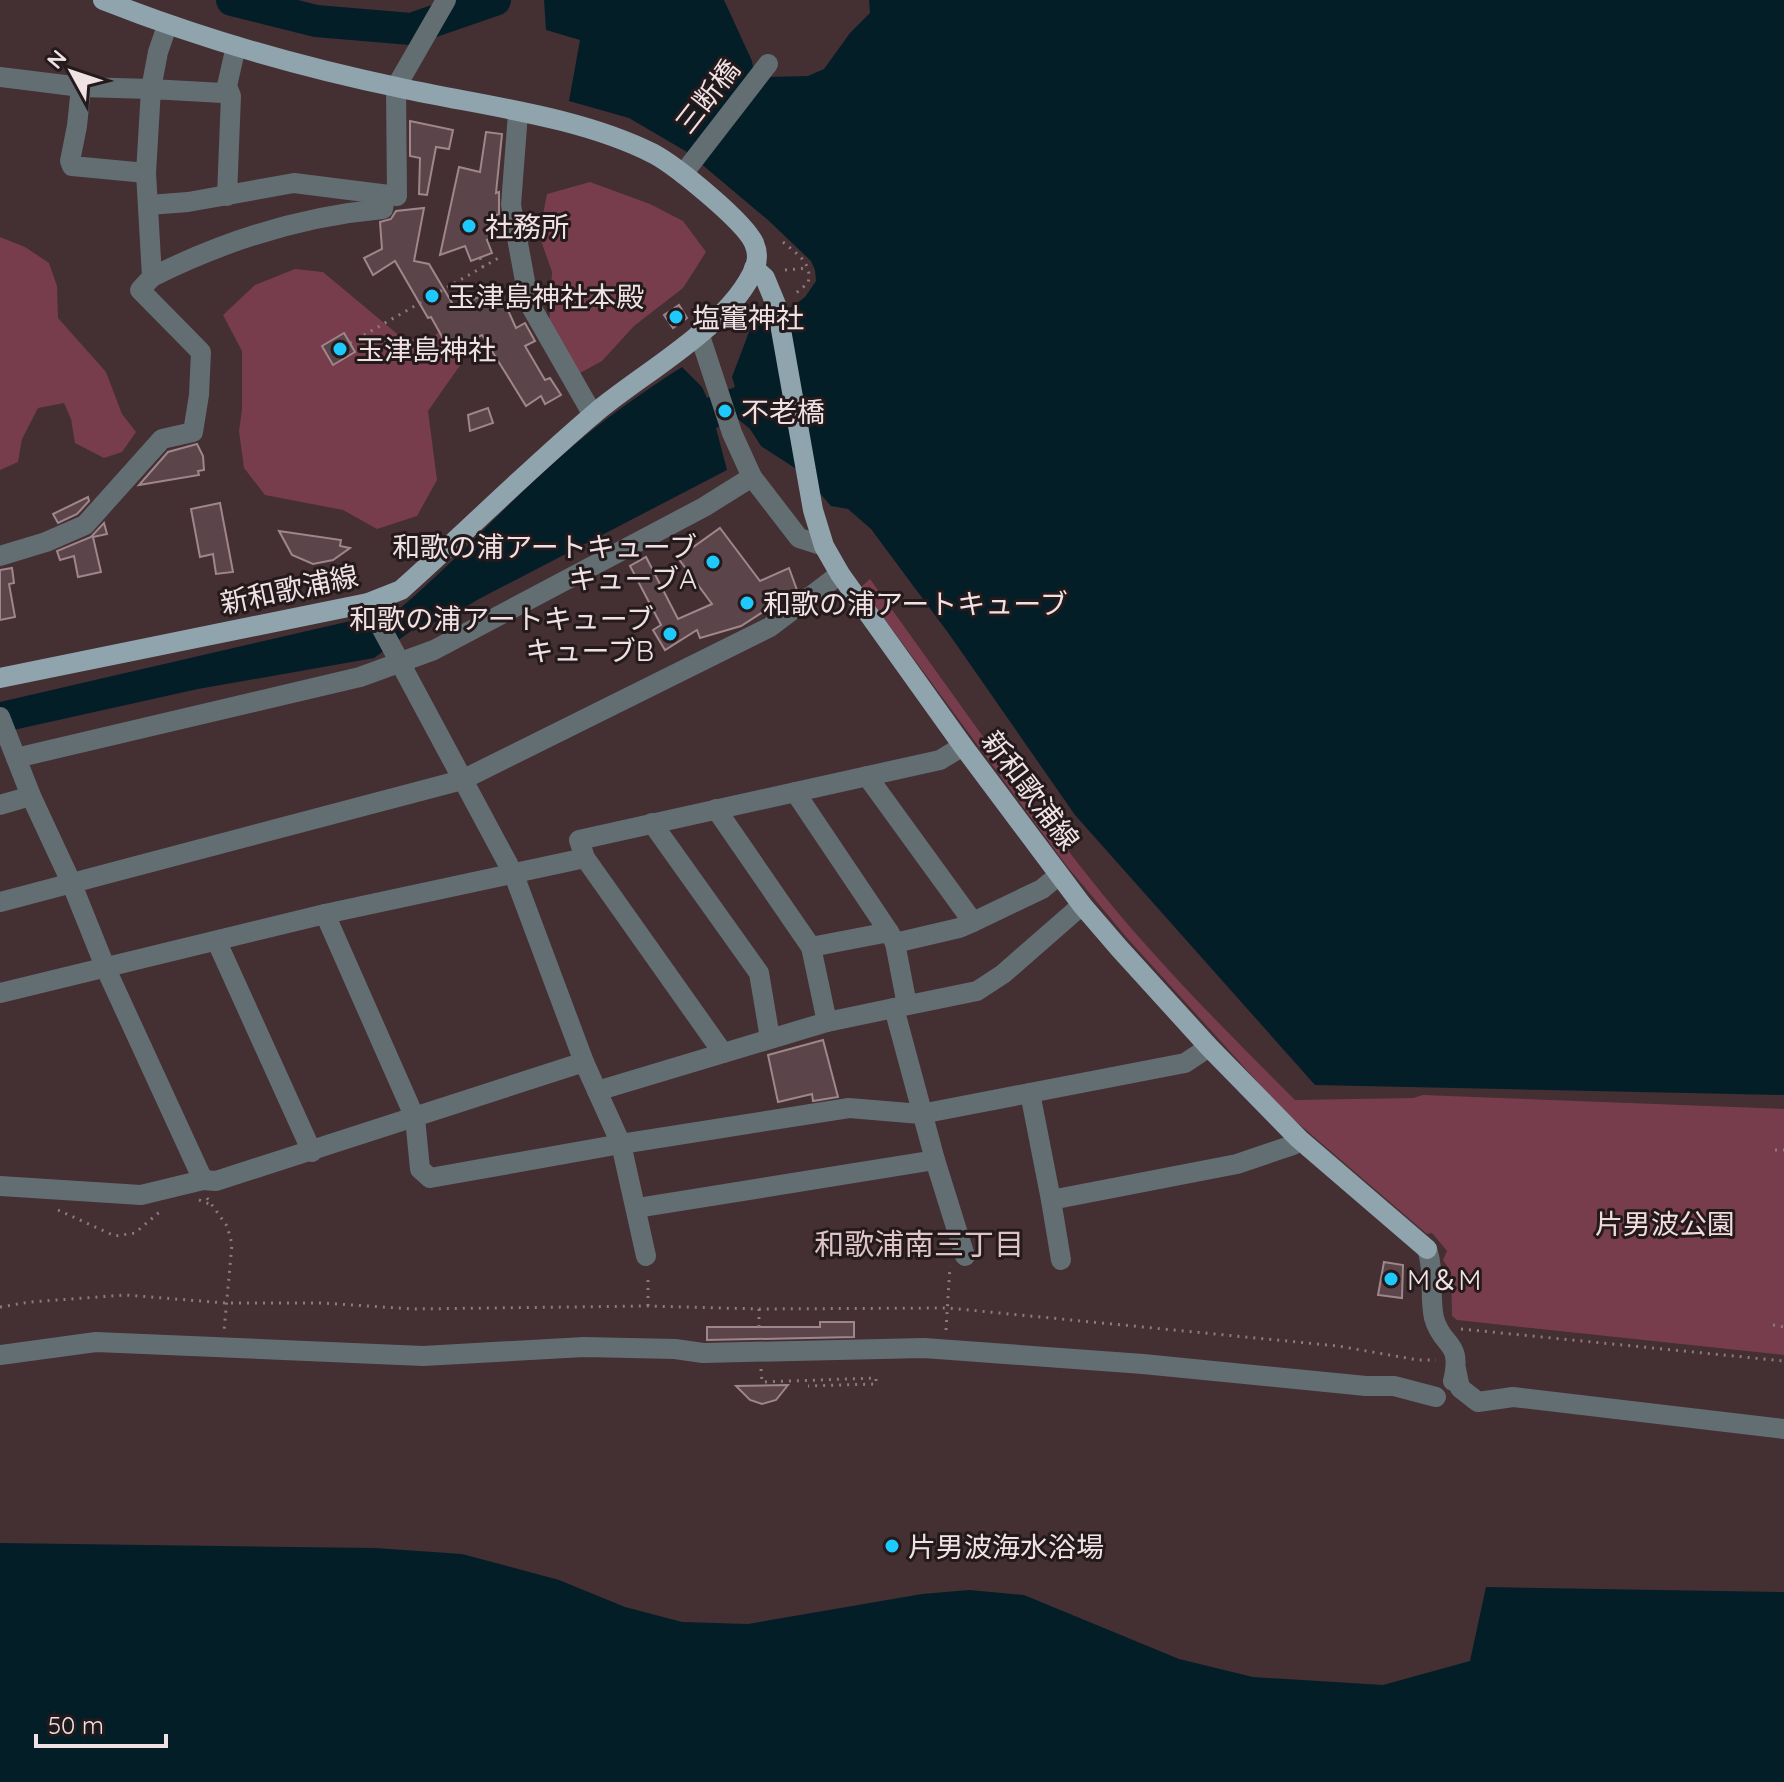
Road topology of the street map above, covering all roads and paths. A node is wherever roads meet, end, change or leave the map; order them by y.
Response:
1 (103, 0) edge
2 (446, 0) edge
3 (167, 26) junction
4 (236, 46) junction
5 (768, 64) dead end
6 (0, 77) edge
7 (227, 86) junction
8 (81, 87) junction
9 (396, 87) junction
10 (151, 89) junction
11 (518, 113) junction
12 (687, 168) junction
13 (146, 173) junction
14 (305, 185) junction
15 (227, 196) junction
16 (385, 196) junction
17 (149, 205) junction
18 (308, 220) junction
19 (783, 242) dead end
20 (519, 247) junction
21 (480, 258) dead end
22 (483, 267) junction
23 (754, 268) junction
24 (808, 268) junction
25 (785, 270) dead end
26 (152, 277) junction
27 (795, 294) dead end
28 (699, 333) junction
29 (350, 343) dead end
30 (593, 415) junction
31 (752, 477) junction
32 (824, 546) junction
33 (0, 556) edge
34 (840, 574) junction
35 (371, 608) junction
36 (400, 658) junction
37 (0, 678) edge
38 (0, 717) edge
39 (963, 746) junction
40 (16, 758) junction
41 (867, 776) junction
42 (462, 780) junction
43 (795, 792) junction
44 (31, 796) junction
45 (0, 805) edge
46 (716, 809) junction
47 (652, 823) junction
48 (585, 858) junction
49 (514, 875) junction
50 (1059, 875) junction
51 (71, 882) junction
52 (0, 902) edge
53 (1082, 905) junction
54 (325, 914) junction
55 (973, 922) junction
56 (892, 937) junction
57 (217, 942) junction
58 (811, 947) junction
59 (106, 969) junction
60 (0, 993) edge
61 (900, 1006) junction
62 (827, 1022) junction
63 (770, 1038) junction
64 (1209, 1047) junction
65 (723, 1053) junction
66 (584, 1062) junction
67 (597, 1091) junction
68 (1030, 1093) junction
69 (921, 1114) junction
70 (415, 1118) junction
71 (1299, 1139) junction
72 (621, 1144) junction
73 (1775, 1150) dead end
74 (1784, 1150) edge
75 (312, 1152) junction
76 (935, 1160) junction
77 (0, 1186) edge
78 (197, 1186) junction
79 (1051, 1200) junction
80 (212, 1205) junction
81 (166, 1206) dead end
82 (53, 1208) dead end
83 (637, 1208) junction
84 (1427, 1249) joint
85 (957, 1259) joint
86 (1061, 1260) dead end
87 (647, 1264) joint
88 (226, 1303) junction
89 (648, 1306) junction
90 (0, 1307) edge
91 (948, 1308) junction
92 (759, 1309) junction
93 (226, 1318) dead end
94 (1773, 1325) dead end
95 (1439, 1326) junction
96 (759, 1327) dead end
97 (1784, 1327) edge
98 (946, 1333) dead end
99 (0, 1355) edge
100 (1784, 1361) edge
101 (1456, 1365) junction
102 (761, 1368) dead end
103 (808, 1386) dead end
104 (1436, 1397) junction
105 (1478, 1402) junction
106 (1784, 1429) edge

1 - 3 main road, 新和歌浦線
2 - 9 street
3 - 4 main road, 新和歌浦線
3 - 10 street
4 - 7 street
4 - 9 main road, 新和歌浦線
5 - 12 street, 三断橋
6 - 8 street
7 - 10 street
7 - 15 street
8 - 10 street
8 - 13 street
9 - 11 main road, 新和歌浦線
9 - 16 street
10 - 13 street
11 - 12 main road, 新和歌浦線
11 - 20 street
12 - 23 main road, 新和歌浦線
13 - 17 street
14 - 15 street
14 - 16 street
14 - 18 street
15 - 17 street
16 - 18 street
17 - 26 street
18 - 26 street
19 - 24 path
20 - 22 path
20 - 30 street
21 - 22 path
22 - 29 path
23 - 28 main road, 新和歌浦線
23 - 32 main road, 新和歌浦線
24 - 25 path
24 - 27 path
26 - 33 street
28 - 30 main road, 新和歌浦線
28 - 31 street
30 - 35 main road, 新和歌浦線
31 - 32 street
31 - 36 street
32 - 34 main road, 新和歌浦線
34 - 39 main road, 新和歌浦線
34 - 42 street
35 - 36 street
35 - 37 main road, 新和歌浦線
36 - 40 street
36 - 42 street
38 - 40 street
39 - 41 street
39 - 50 main road, 新和歌浦線
40 - 44 street
41 - 43 street
41 - 55 street
42 - 49 street
42 - 51 street
43 - 46 street
43 - 56 street
44 - 45 street
44 - 51 street
46 - 47 street
46 - 58 street
47 - 48 street
47 - 63 street
48 - 49 street
48 - 65 street
49 - 54 street
49 - 66 street
50 - 53 main road, 新和歌浦線
50 - 55 street
51 - 52 street
51 - 59 street
53 - 61 street
53 - 64 main road, 新和歌浦線
54 - 57 street
54 - 70 street
55 - 56 street
56 - 58 street
56 - 61 street
57 - 59 street
57 - 75 street
58 - 62 street
59 - 60 street
59 - 78 street
61 - 62 street
61 - 69 street
62 - 63 street
63 - 65 street
64 - 68 street
64 - 71 main road, 新和歌浦線
65 - 67 street
66 - 67 street
66 - 70 street
67 - 72 street
68 - 69 street
68 - 79 street
69 - 72 street
69 - 76 street
70 - 72 street
70 - 75 street
71 - 79 street
71 - 84 main road, 新和歌浦線
72 - 83 street
73 - 74 path
75 - 78 street
76 - 83 street
76 - 85 street
77 - 78 street
78 - 80 path
78 - 80 path
79 - 86 street
80 - 88 path
81 - 82 path
83 - 87 street
84 - 95 street
85 - 91 path
87 - 89 path
88 - 89 path
88 - 90 path
88 - 93 path
89 - 92 path
91 - 92 path
91 - 98 path
91 - 101 path
92 - 96 path
94 - 97 path
95 - 100 path
95 - 101 street
99 - 104 street
101 - 104 street
101 - 105 street
102 - 103 path
104 - 105 street
105 - 106 street

